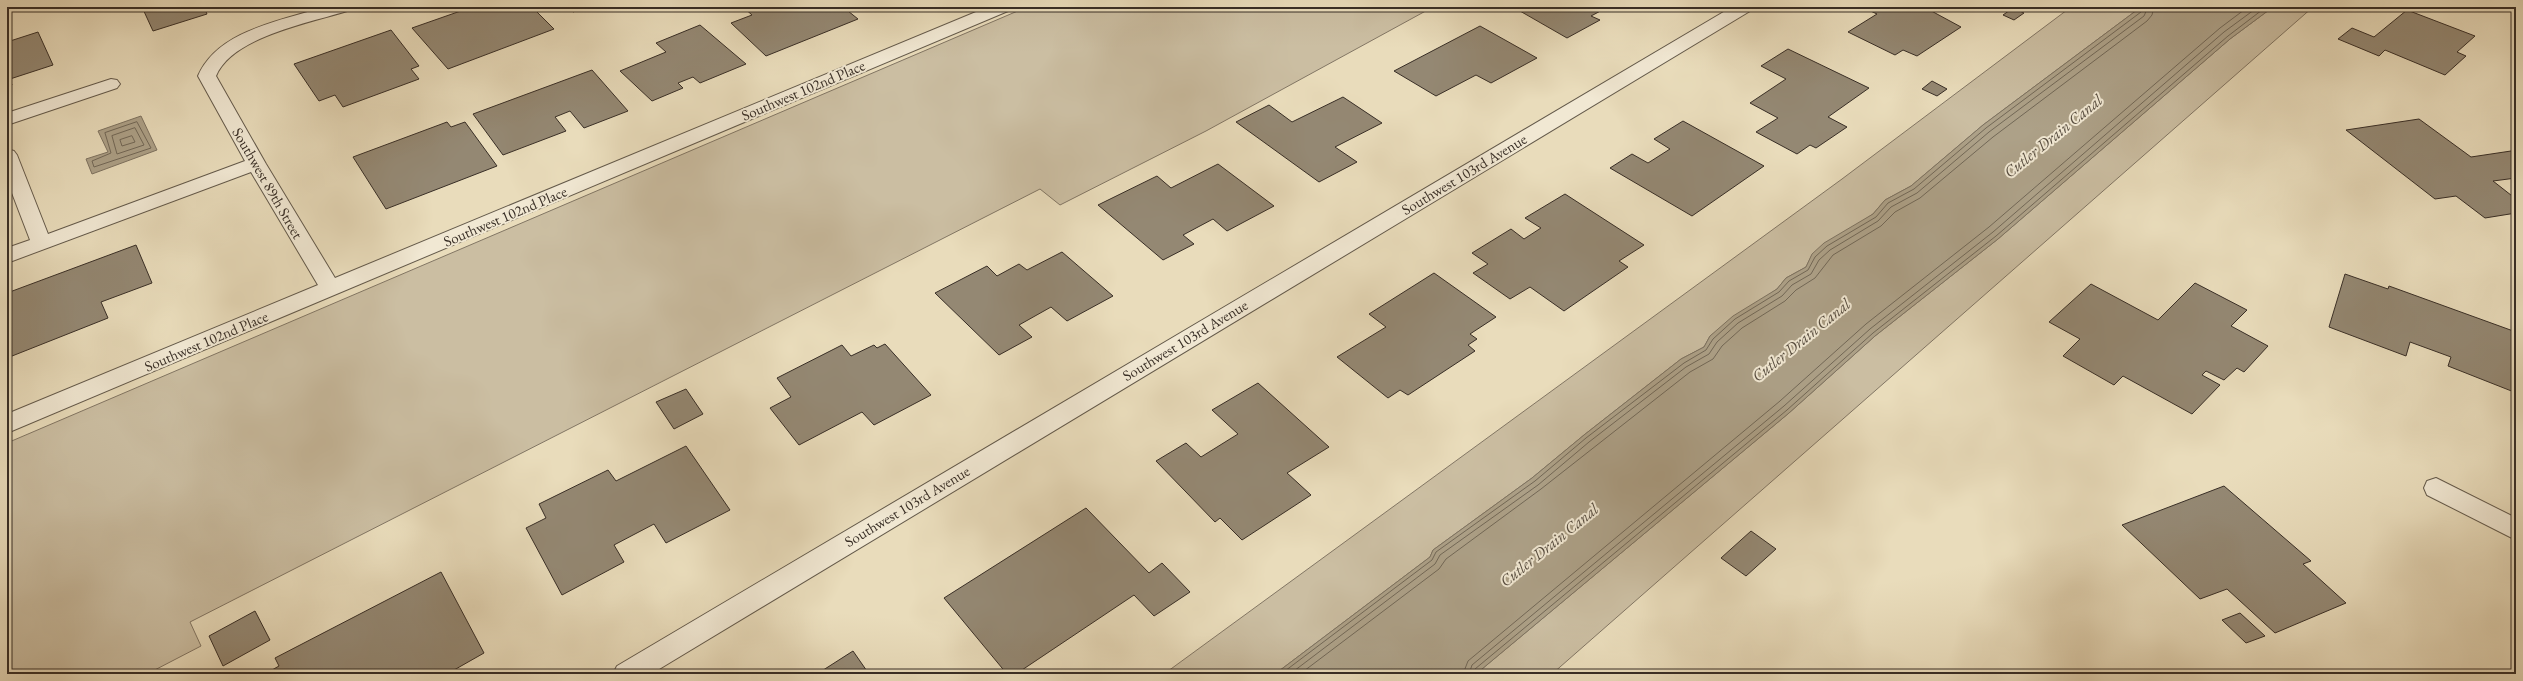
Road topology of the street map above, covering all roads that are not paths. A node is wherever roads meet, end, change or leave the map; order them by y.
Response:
1 (341, 7) edge
2 (1002, 7) edge
3 (1744, 7) edge
4 (112, 84) dead end
5 (7, 119) edge
6 (7, 155) edge
7 (256, 164) junction
8 (41, 243) junction
9 (7, 256) edge
10 (331, 289) junction
11 (7, 424) edge
12 (2436, 488) dead end
13 (2516, 530) edge
14 (627, 674) edge

1 - 7 street, Southwest 89th Street
2 - 10 street, Southwest 102nd Place
3 - 14 street, Southwest 103rd Avenue
4 - 5 street
6 - 8 street
7 - 8 street
7 - 10 street, Southwest 89th Street
8 - 9 street
10 - 11 street, Southwest 102nd Place
12 - 13 street

